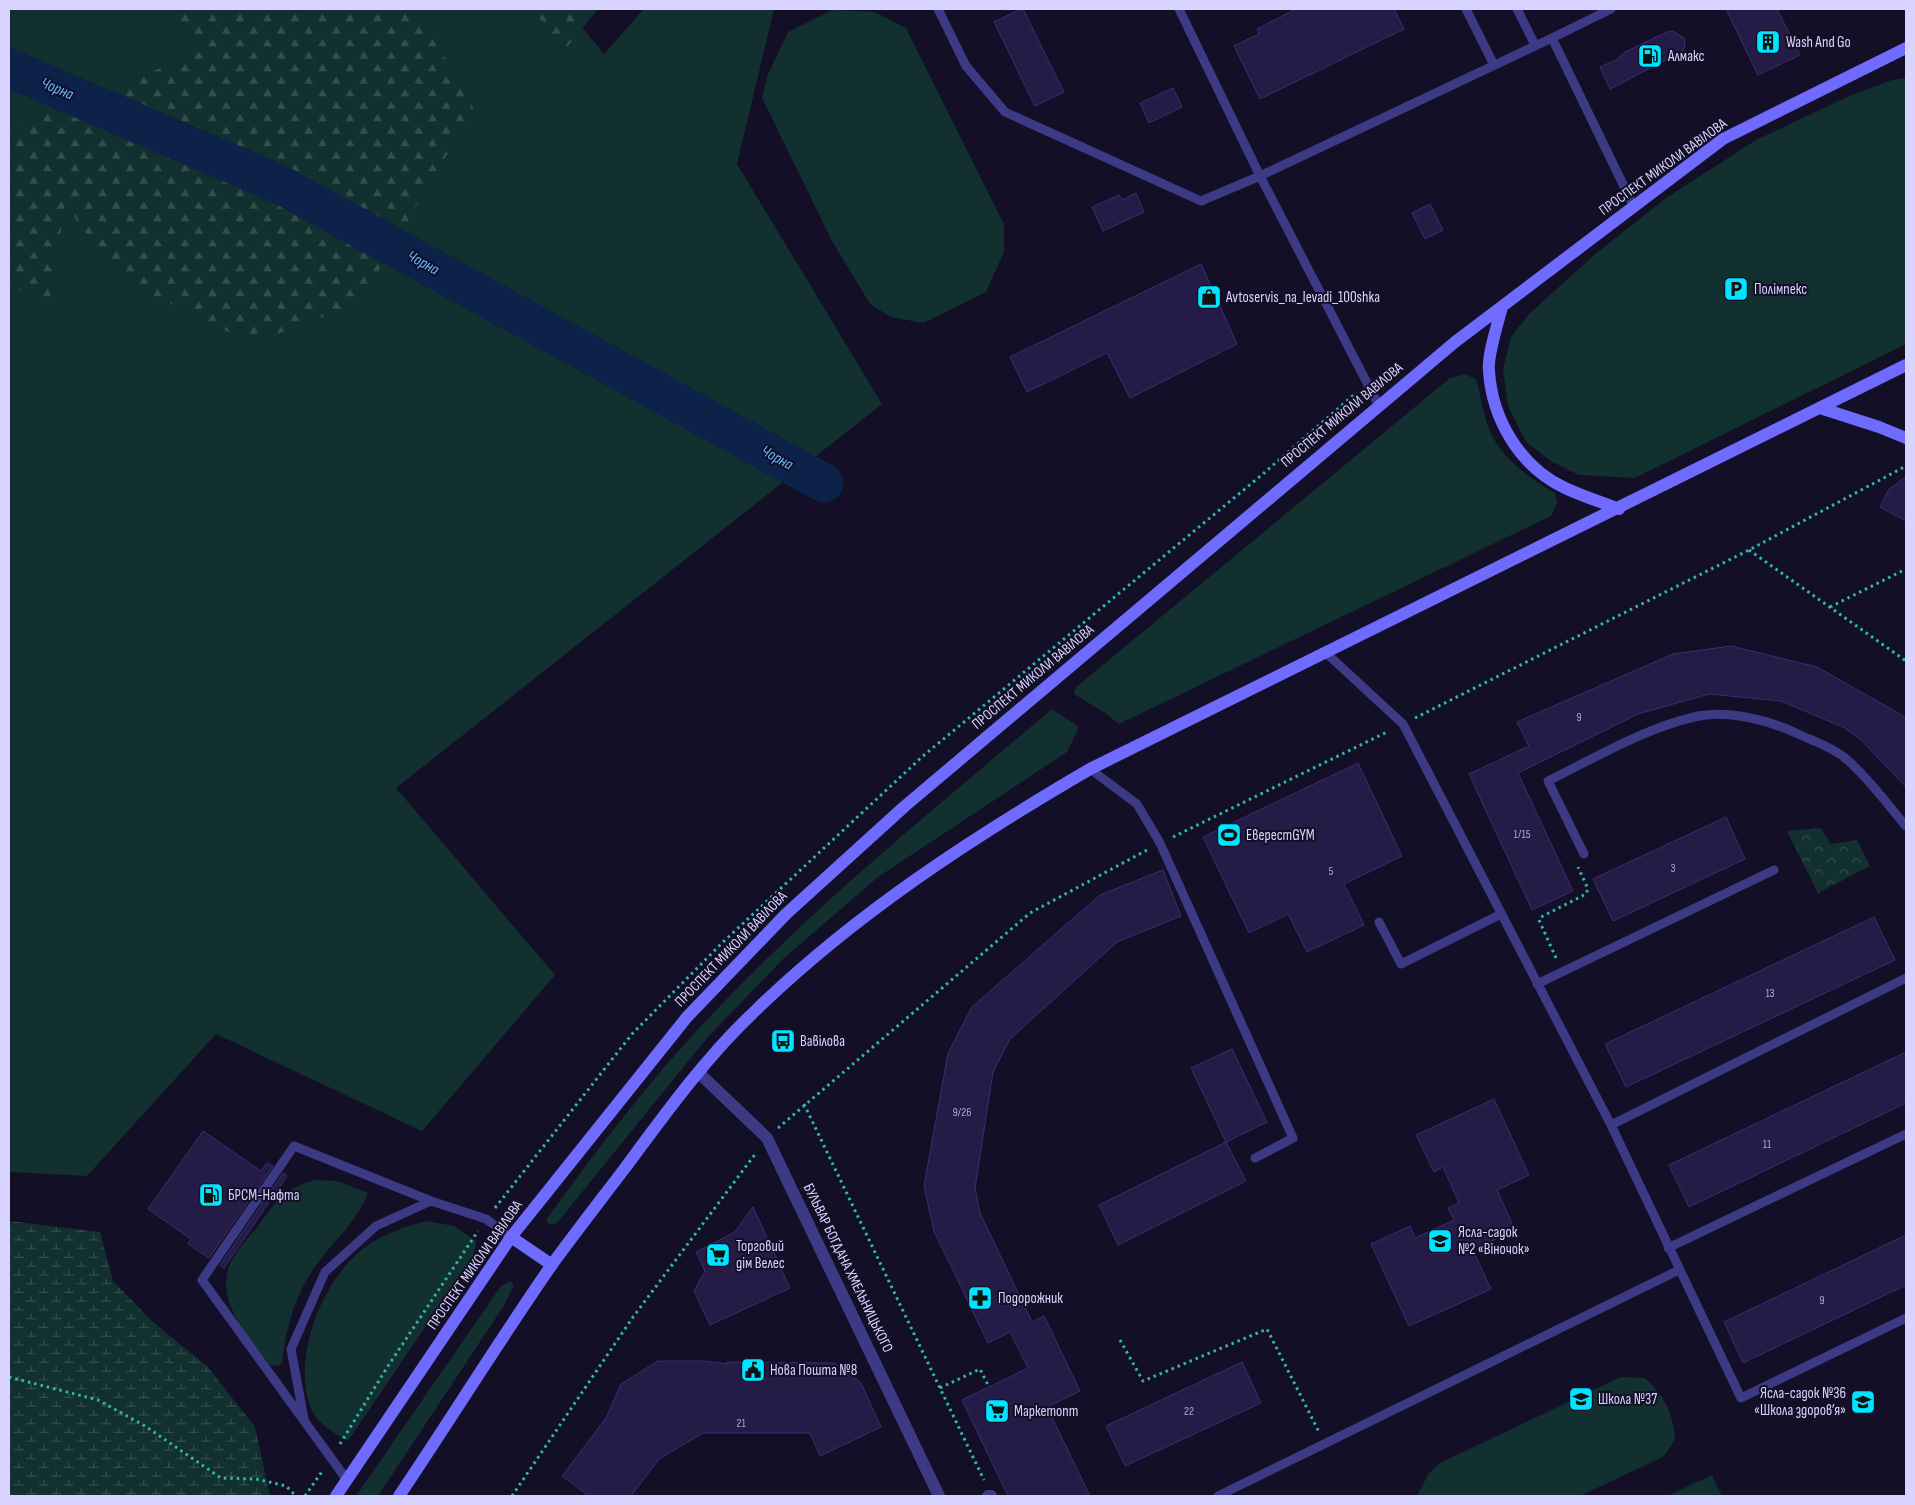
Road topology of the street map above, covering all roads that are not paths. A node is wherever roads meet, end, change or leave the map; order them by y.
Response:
1 (938, 9) edge
2 (1179, 9) edge
3 (1466, 9) edge
4 (1517, 9) edge
5 (1611, 9) edge
6 (1552, 38) junction
7 (1535, 45) junction
8 (1906, 48) edge
9 (1494, 65) junction
10 (1260, 176) junction
11 (1634, 207) junction
12 (1502, 307) junction
13 (1906, 365) edge
14 (1378, 406) junction
15 (1820, 408) junction
16 (1906, 438) edge
17 (1619, 509) junction
18 (1325, 652) junction
19 (1090, 769) junction
20 (1906, 826) edge
21 (1584, 854) road end
22 (1774, 870) dead end
23 (1501, 914) junction
24 (1379, 922) dead end
25 (1906, 978) edge
26 (1537, 984) junction
27 (699, 1073) junction
28 (1611, 1125) junction
29 (1906, 1134) edge
30 (1255, 1158) dead end
31 (431, 1201) junction
32 (511, 1237) junction
33 (1668, 1248) junction
34 (552, 1265) junction
35 (1679, 1270) junction
36 (1906, 1318) edge
37 (305, 1422) junction
38 (347, 1480) junction
39 (336, 1496) edge
40 (399, 1496) edge
41 (939, 1496) edge
42 (1218, 1496) edge

1 - 10 lane
2 - 10 lane
3 - 9 lane
4 - 7 lane
5 - 6 lane
6 - 7 lane
6 - 11 lane
7 - 9 lane
8 - 11 main road, ПРОСПЕКТ МИКОЛИ ВАВІЛОВА
9 - 10 lane
10 - 14 lane
11 - 12 main road, ПРОСПЕКТ МИКОЛИ ВАВІЛОВА
12 - 14 main road, ПРОСПЕКТ МИКОЛИ ВАВІЛОВА
12 - 17 main road
13 - 15 main road
14 - 32 main road, ПРОСПЕКТ МИКОЛИ ВАВІЛОВА
15 - 16 main road
15 - 17 main road
17 - 18 main road
18 - 19 main road
18 - 23 lane
19 - 27 main road
19 - 30 lane
20 - 21 lane
22 - 26 lane
23 - 24 lane
23 - 26 lane
25 - 28 lane
26 - 28 lane
27 - 34 main road
27 - 41 street, БУЛЬВАР БОГДАНА ХМЕЛЬНИЦЬКОГО
28 - 33 lane
29 - 33 lane
31 - 32 lane
31 - 37 lane
31 - 37 lane
32 - 34 main road
32 - 38 main road, ПРОСПЕКТ МИКОЛИ ВАВІЛОВА
33 - 35 lane
34 - 40 main road
35 - 36 lane
35 - 42 lane
37 - 38 lane
38 - 39 main road, ПРОСПЕКТ МИКОЛИ ВАВІЛОВА

